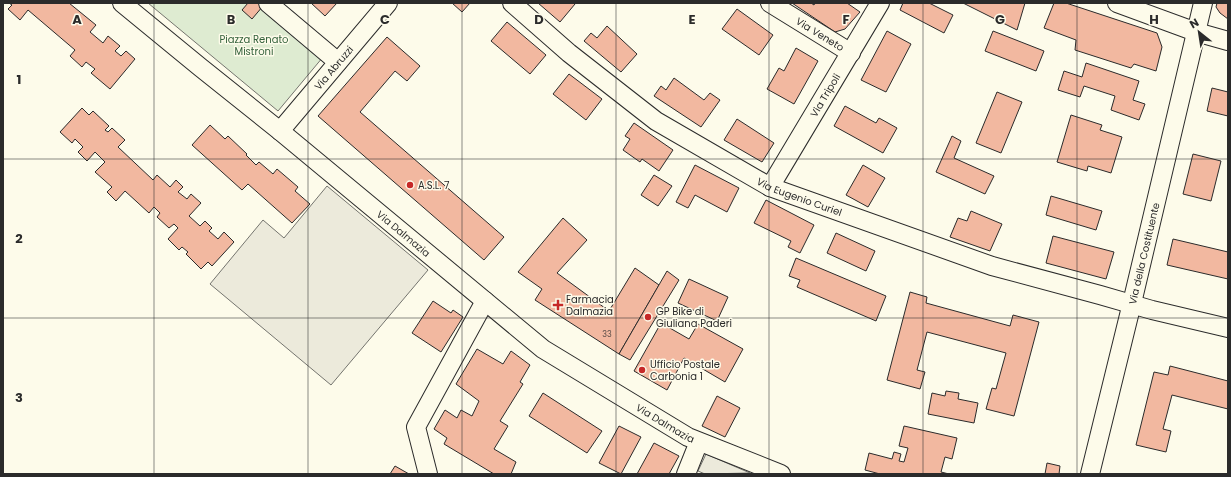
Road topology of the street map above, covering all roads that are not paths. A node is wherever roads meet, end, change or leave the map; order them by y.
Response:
1 (122, 3) edge
2 (268, 3) edge
3 (388, 3) edge
4 (512, 3) edge
5 (770, 3) edge
6 (880, 3) edge
7 (1117, 3) edge
8 (1203, 3) edge
9 (1196, 32) junction
10 (1228, 41) edge
11 (850, 53) junction
12 (338, 62) junction
13 (280, 132) junction
14 (770, 187) junction
15 (485, 301) junction
16 (1132, 303) junction
17 (1228, 328) edge
18 (700, 443) junction
19 (428, 474) edge
20 (686, 474) edge
21 (781, 474) edge
22 (1090, 474) edge

1 - 13 street, Via Dalmazia
2 - 12 street
3 - 12 street, Via Abruzzi
4 - 14 street, Via Eugenio Curiel
5 - 11 street, Via Veneto
6 - 11 street, Via Tripoli
7 - 9 street
8 - 9 street, Via della Costituente
9 - 10 street
9 - 16 street, Via della Costituente
11 - 14 street, Via Tripoli
12 - 13 street, Via Abruzzi
13 - 15 street, Via Dalmazia
14 - 16 street, Via Eugenio Curiel
15 - 18 street, Via Dalmazia
15 - 19 street
16 - 17 street, Via Eugenio Curiel
16 - 22 street, Via della Costituente
18 - 20 street
18 - 21 street, Via Dalmazia

